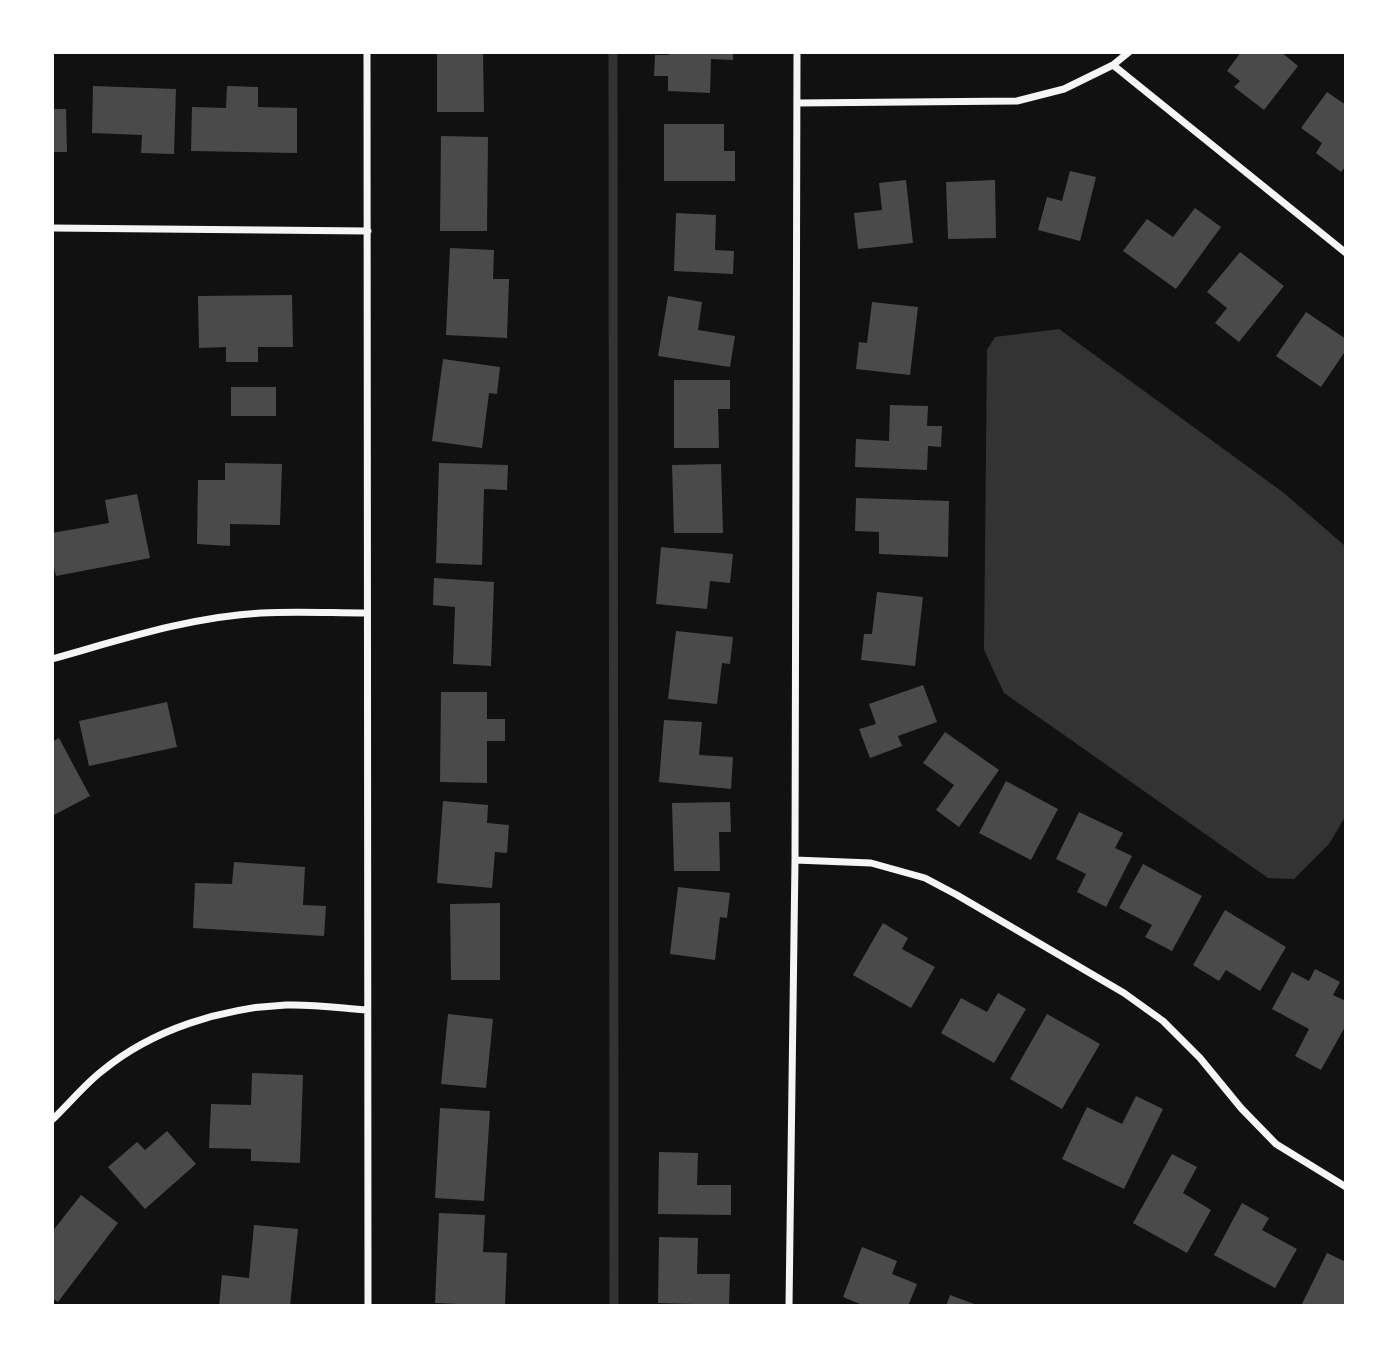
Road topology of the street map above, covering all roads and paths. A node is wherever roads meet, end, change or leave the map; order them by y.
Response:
1 (367, 52) edge
2 (797, 52) edge
3 (1129, 52) edge
4 (1113, 65) junction
5 (797, 103) junction
6 (52, 229) edge
7 (368, 231) junction
8 (1346, 253) edge
9 (367, 613) junction
10 (52, 659) edge
11 (795, 860) junction
12 (367, 1010) junction
13 (52, 1120) edge
14 (1346, 1187) edge
15 (368, 1306) edge
16 (789, 1306) edge

1 - 7 street
2 - 5 street
3 - 4 street
4 - 5 street
4 - 8 street
5 - 11 street
6 - 7 street
7 - 9 street
9 - 10 street
9 - 12 street
11 - 14 street
11 - 16 street
12 - 13 street
12 - 15 street

